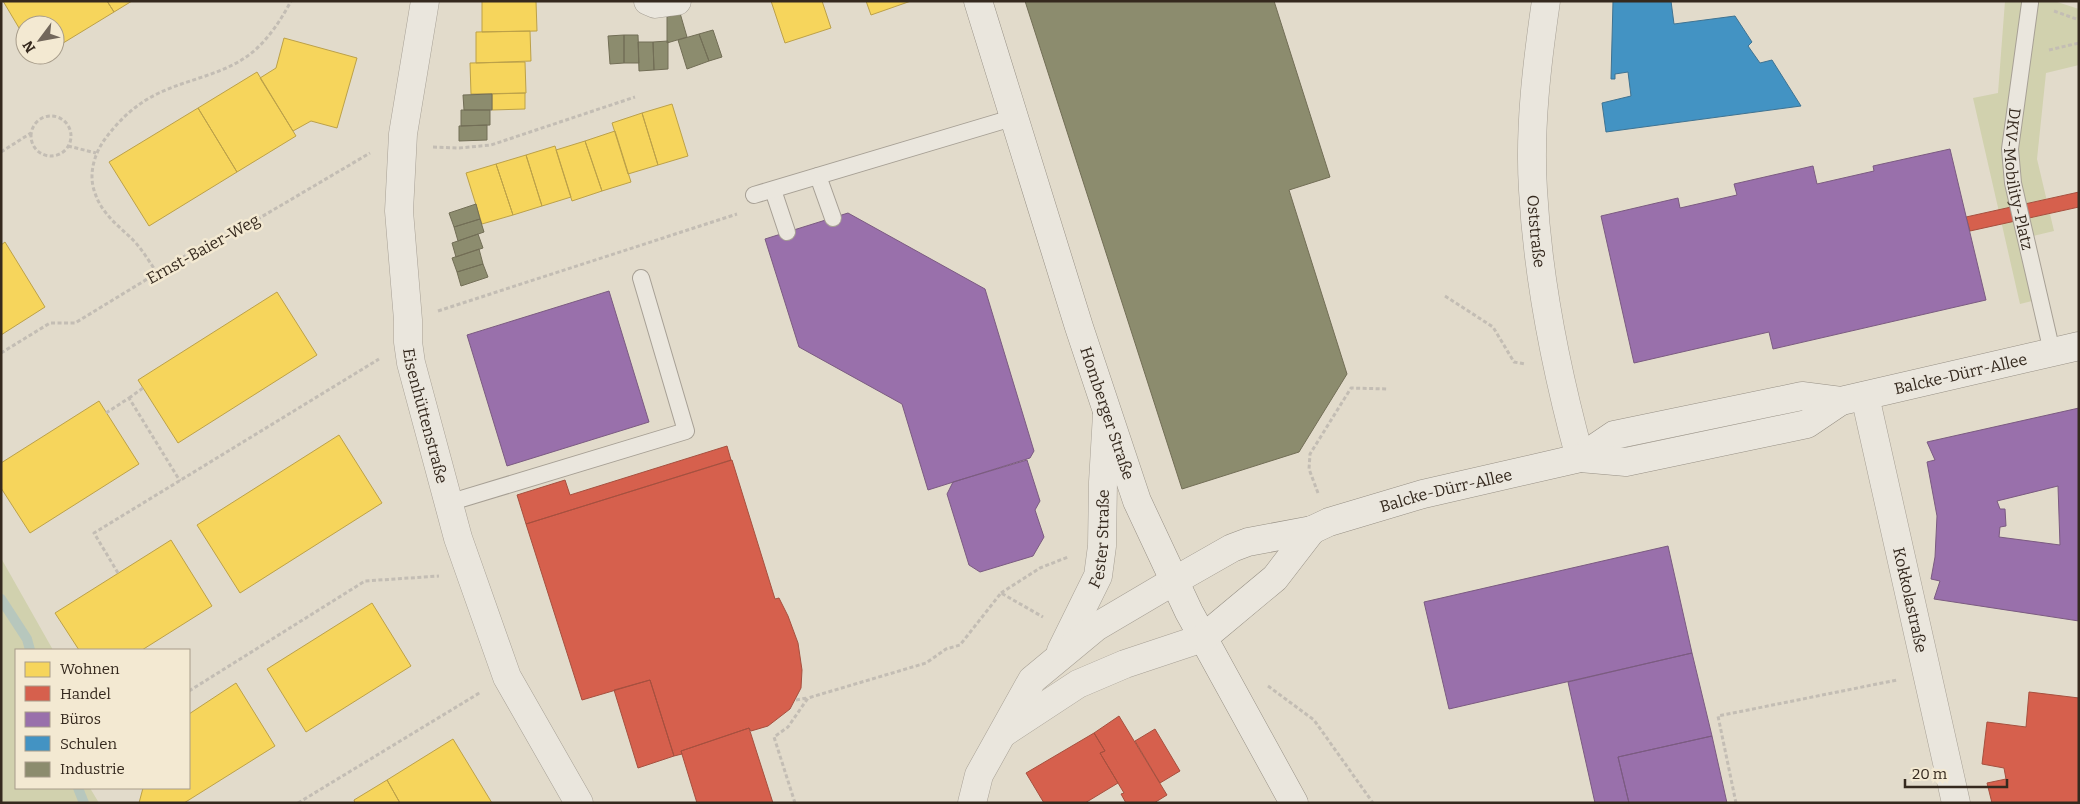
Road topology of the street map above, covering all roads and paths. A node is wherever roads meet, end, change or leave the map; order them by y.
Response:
1 (291, 1) edge
2 (425, 1) edge
3 (648, 1) edge
4 (677, 1) edge
5 (978, 1) edge
6 (1546, 1) edge
7 (2030, 4) dead end
8 (635, 97) dead end
9 (1012, 118) junction
10 (31, 133) junction
11 (403, 140) junction
12 (68, 146) junction
13 (1, 152) edge
14 (96, 153) junction
15 (818, 176) junction
16 (773, 190) junction
17 (754, 195) joint
18 (833, 218) dead end
19 (787, 232) dead end
20 (157, 273) junction
21 (641, 278) dead end
22 (1446, 296) dead end
23 (408, 331) junction
24 (2079, 346) edge
25 (2052, 352) junction
26 (1, 353) edge
27 (1555, 358) junction
28 (143, 388) dead end
29 (1387, 390) dead end
30 (129, 398) junction
31 (1853, 398) junction
32 (106, 413) dead end
33 (1107, 414) junction
34 (1580, 458) junction
35 (180, 481) junction
36 (448, 503) junction
37 (1321, 526) junction
38 (1055, 561) dead end
39 (118, 573) dead end
40 (470, 574) junction
41 (1174, 581) junction
42 (1001, 592) junction
43 (1071, 631) junction
44 (1204, 638) junction
45 (1060, 655) junction
46 (1927, 674) junction
47 (507, 677) junction
48 (1263, 682) dead end
49 (190, 690) edge
50 (808, 698) junction
51 (796, 700) dead end
52 (1002, 734) junction
53 (298, 803) edge
54 (579, 803) edge
55 (795, 803) edge
56 (972, 803) edge
57 (1294, 803) edge
58 (1373, 803) edge
59 (1736, 803) edge
60 (1956, 803) edge

1 - 14 path
2 - 11 street, Eisenhüttenstraße
3 - 4 street
5 - 9 street, Homberger Straße
6 - 27 street, Oststraße
7 - 25 lane, DKV-Mobility-Platz
8 - 11 path
9 - 15 lane
9 - 33 street, Homberger Straße
10 - 12 path
10 - 12 path
10 - 13 path
11 - 20 path, Ernst-Baier-Weg
11 - 23 street, Eisenhüttenstraße
12 - 14 path
14 - 20 path
15 - 16 lane
15 - 18 lane
16 - 17 lane
16 - 19 lane
17 - 23 path
20 - 26 path, Ernst-Baier-Weg
21 - 36 lane
22 - 27 path
23 - 35 path
23 - 36 street, Eisenhüttenstraße
24 - 25 street, Balcke-Dürr-Allee
25 - 31 street, Balcke-Dürr-Allee
27 - 34 street, Oststraße
28 - 30 path
29 - 37 path
30 - 32 path
30 - 35 path
31 - 34 street, Balcke-Dürr-Allee
31 - 46 street, Kokkolastraße
33 - 41 street, Homberger Straße
33 - 43 street, Fester Straße
34 - 37 street, Balcke-Dürr-Allee
35 - 39 path
36 - 40 street, Eisenhüttenstraße
37 - 41 street, Balcke-Dürr-Allee
37 - 44 street
38 - 42 path
40 - 47 street, Eisenhüttenstraße
40 - 49 path
41 - 44 street, Homberger Straße
41 - 45 street, Fester Straße
42 - 43 path
42 - 50 path
43 - 45 street, Fester Straße
44 - 52 street, Fester Straße
44 - 57 street, Homberger Straße
45 - 52 street, Fester Straße
46 - 59 path
46 - 60 street, Kokkolastraße
47 - 53 path
47 - 54 street, Eisenhüttenstraße
48 - 58 path
50 - 51 path
50 - 55 path
52 - 56 street, Fester Straße

